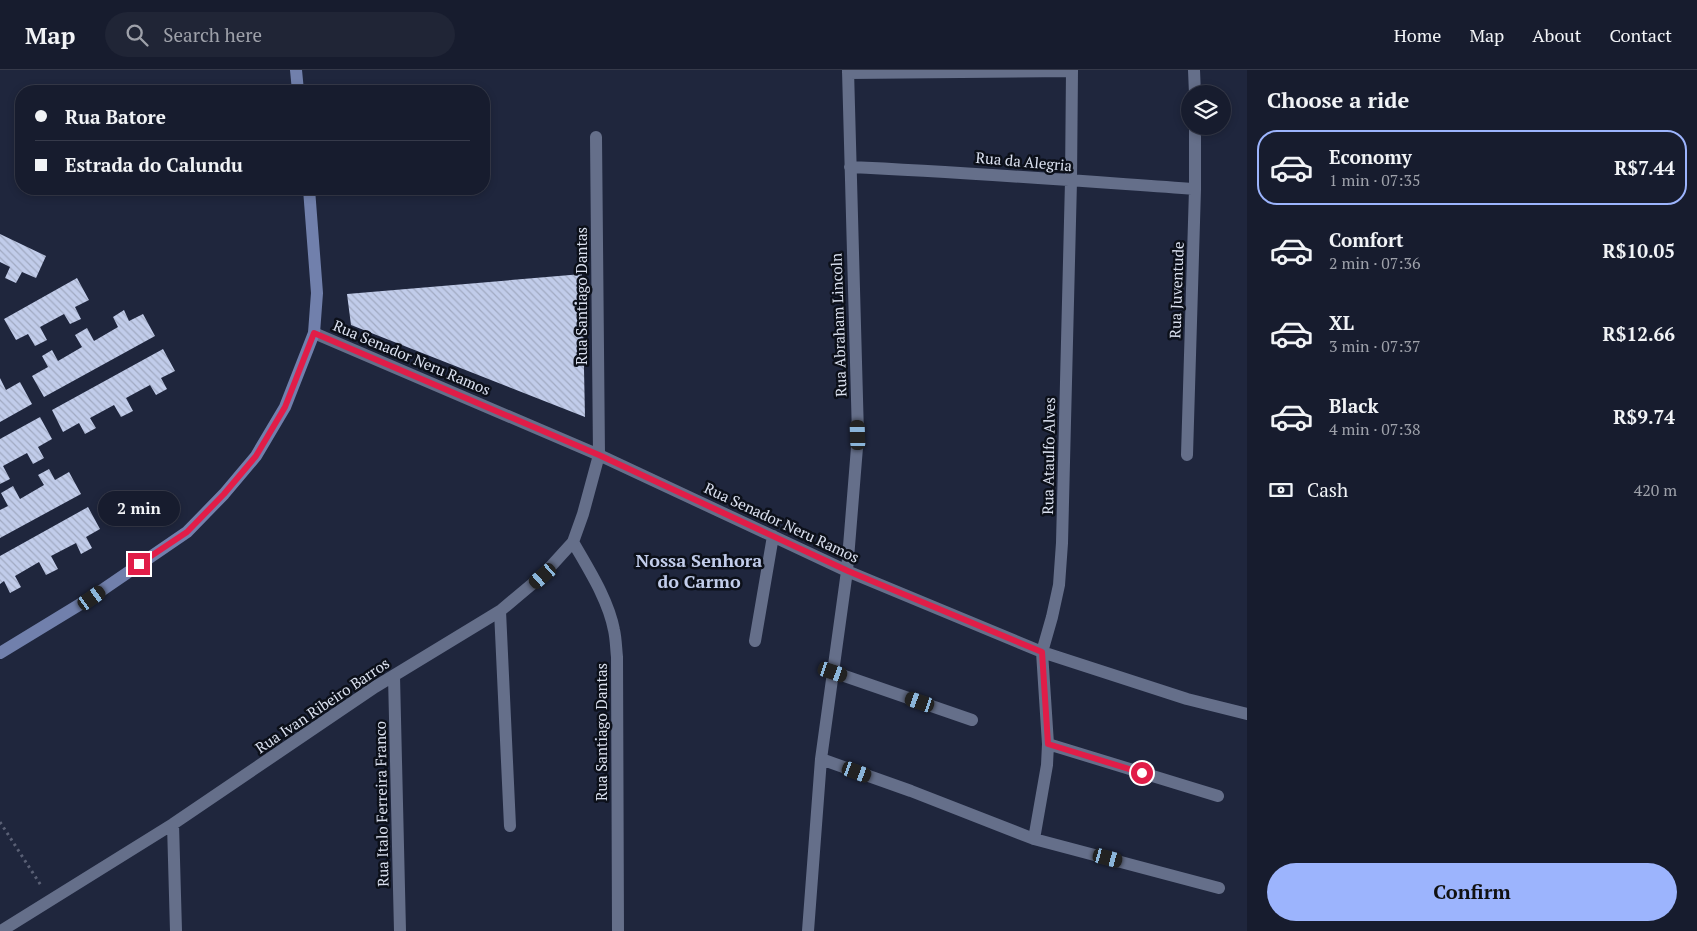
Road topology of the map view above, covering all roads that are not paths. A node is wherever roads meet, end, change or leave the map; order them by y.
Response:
1 (296, 70) edge
2 (1072, 70) edge
3 (1194, 70) edge
4 (848, 71) edge
5 (297, 85) edge
6 (1194, 85) edge
7 (1195, 135) edge
8 (596, 136) dead end
9 (850, 167) junction
10 (1071, 181) junction
11 (1195, 189) junction
12 (309, 195) edge
13 (314, 333) junction
14 (599, 455) junction
15 (1187, 455) dead end
16 (773, 536) junction
17 (573, 542) junction
18 (848, 571) junction
19 (500, 611) junction
20 (755, 641) dead end
21 (1042, 652) junction
22 (0, 653) edge
23 (833, 672) junction
24 (394, 676) junction
25 (1247, 714) edge
26 (972, 720) dead end
27 (1048, 744) junction
28 (821, 759) junction
29 (1218, 796) dead end
30 (173, 824) junction
31 (510, 826) dead end
32 (1034, 839) junction
33 (1219, 888) dead end
34 (1, 931) edge
35 (176, 931) edge
36 (400, 931) edge
37 (618, 931) edge
38 (808, 931) edge

1 - 5 street
2 - 4 street
2 - 10 street, Rua Ataulfo Alves
3 - 6 street
4 - 9 street, Rua Abraham Lincoln
7 - 11 street, Rua Juventude
8 - 14 street, Rua Santiago Dantas
9 - 10 street, Rua da Alegria
9 - 18 street, Rua Abraham Lincoln
10 - 11 street, Rua da Alegria
10 - 21 street, Rua Ataulfo Alves
11 - 15 street, Rua Juventude
12 - 13 street
13 - 14 street, Rua Senador Neru Ramos
13 - 22 street
14 - 16 street, Rua Senador Neru Ramos
14 - 17 street, Rua Ivan Ribeiro Barros
16 - 18 street, Rua Senador Neru Ramos
16 - 20 street
17 - 19 street, Rua Ivan Ribeiro Barros
17 - 37 street, Rua Santiago Dantas
18 - 21 street, Rua Senador Neru Ramos
18 - 23 street, Rua Abraham Lincoln
19 - 24 street, Rua Ivan Ribeiro Barros
19 - 31 street
21 - 25 street, Rua Senador Neru Ramos
21 - 27 street, Rua Ataulfo Alves
23 - 26 street
23 - 28 street, Rua Abraham Lincoln
24 - 30 street, Rua Ivan Ribeiro Barros
24 - 36 street, Rua Italo Ferreira Franco
27 - 29 street
27 - 32 street, Rua Ataulfo Alves
28 - 32 street
28 - 38 street, Rua Abraham Lincoln
30 - 34 street, Rua Ivan Ribeiro Barros
30 - 35 street
32 - 33 street

